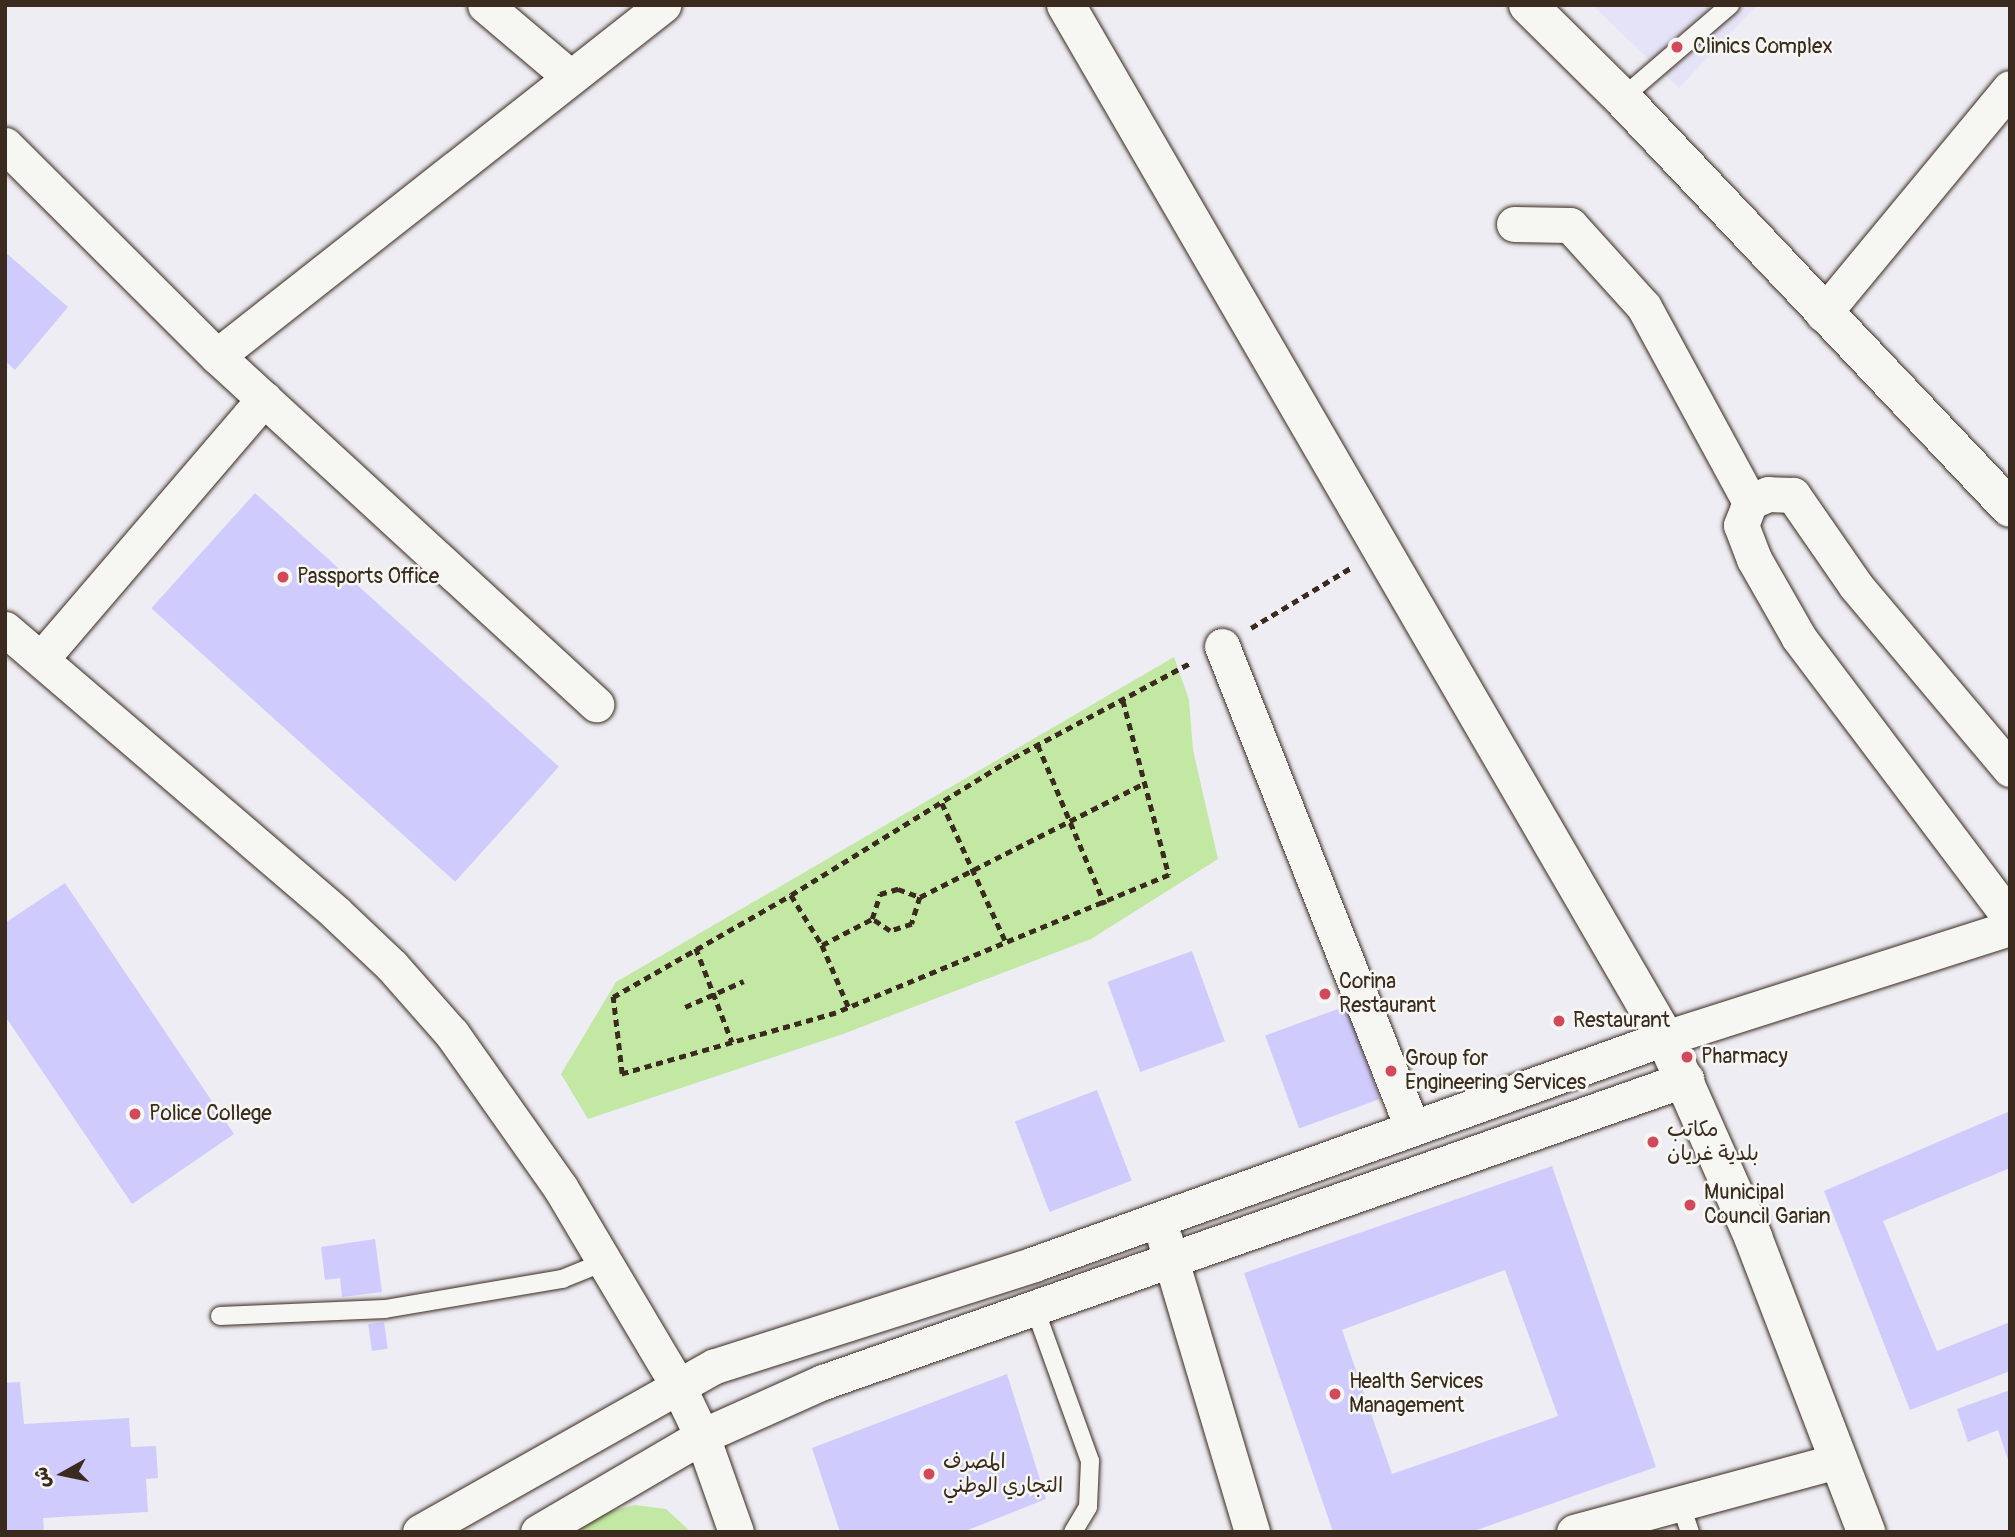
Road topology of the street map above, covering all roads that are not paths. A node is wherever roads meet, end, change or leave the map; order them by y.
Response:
1 (485, 5) edge
2 (663, 5) edge
3 (1066, 5) edge
4 (1528, 5) edge
5 (1730, 5) edge
6 (569, 76) junction
7 (2010, 88) edge
8 (1622, 98) junction
9 (5, 145) edge
10 (1514, 224) dead end
11 (1823, 314) junction
12 (217, 356) junction
13 (264, 399) junction
14 (1750, 502) junction
15 (2010, 508) edge
16 (5, 629) edge
17 (1222, 646) road end
18 (41, 659) junction
19 (596, 704) dead end
20 (2010, 769) edge
21 (2010, 918) edge
22 (2010, 928) edge
23 (1665, 1038) junction
24 (1686, 1079) junction
25 (1412, 1127) junction
26 (1157, 1218) junction
27 (1172, 1260) junction
28 (604, 1262) junction
29 (1035, 1309) junction
30 (220, 1316) dead end
31 (678, 1386) junction
32 (702, 1436) junction
33 (1837, 1461) junction
34 (1685, 1518) edge
35 (420, 1532) edge
36 (538, 1532) edge
37 (736, 1532) edge
38 (1073, 1532) edge
39 (1252, 1532) edge
40 (1574, 1532) edge
41 (1866, 1532) edge

1 - 6 street
2 - 6 street
3 - 23 main road
4 - 8 main road
5 - 8 lane
6 - 12 street
7 - 11 street
8 - 11 main road
9 - 12 street
10 - 14 street
11 - 15 main road
12 - 13 street
13 - 18 street
13 - 19 street
14 - 20 street
14 - 21 street
16 - 18 street
17 - 25 street
18 - 28 street
22 - 23 street
23 - 24 main road
23 - 25 street
24 - 27 street
24 - 33 main road
25 - 26 street
26 - 27 street
26 - 31 street
27 - 29 street
27 - 39 street
28 - 30 lane
28 - 31 street
29 - 32 street
29 - 38 lane
31 - 32 street
31 - 35 street
32 - 36 street
32 - 37 street
33 - 34 street
33 - 41 main road
34 - 40 street

